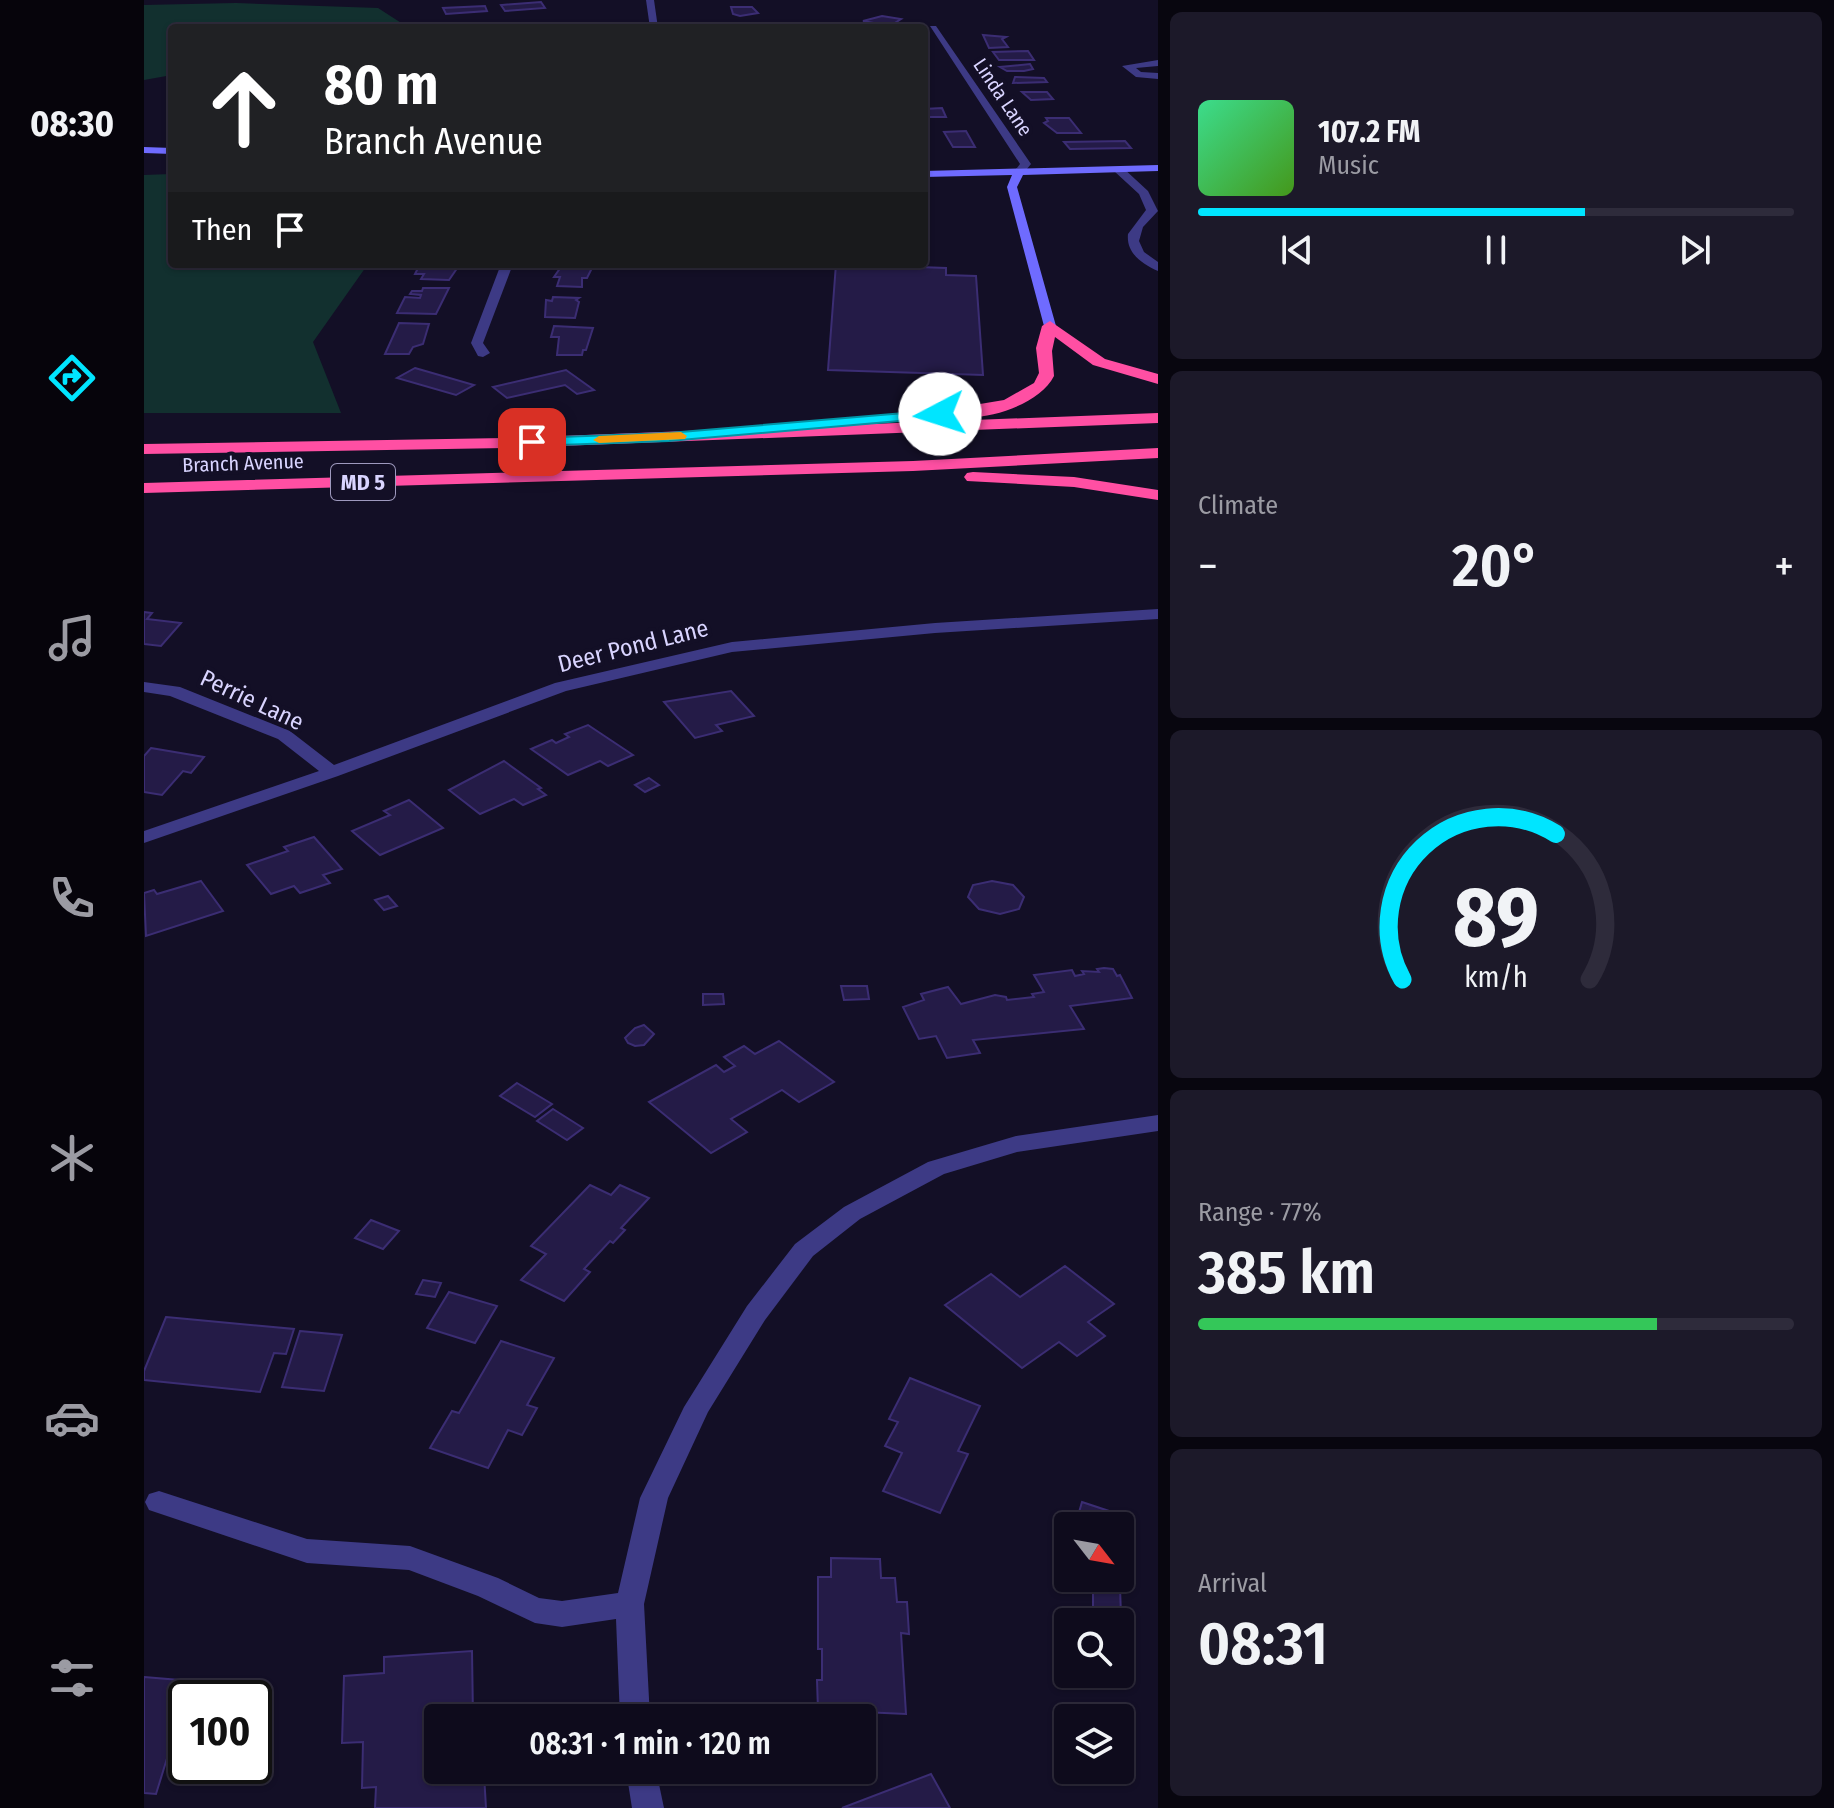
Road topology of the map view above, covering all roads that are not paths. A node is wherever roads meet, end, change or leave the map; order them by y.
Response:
1 (650, 0) edge
2 (653, 24) edge
3 (933, 28) dead end
4 (1158, 63) edge
5 (1158, 76) edge
6 (144, 150) edge
7 (168, 151) edge
8 (1158, 168) edge
9 (1118, 169) junction
10 (1018, 173) junction
11 (928, 174) edge
12 (1158, 267) edge
13 (505, 268) edge
14 (1050, 326) junction
15 (483, 353) dead end
16 (1158, 379) edge
17 (1158, 418) edge
18 (669, 437) junction
19 (144, 447) edge
20 (1158, 453) edge
21 (699, 471) junction
22 (144, 488) edge
23 (1158, 495) edge
24 (1158, 614) edge
25 (144, 687) edge
26 (332, 772) junction
27 (144, 837) edge
28 (1158, 1123) edge
29 (149, 1502) edge
30 (630, 1604) junction
31 (634, 1704) edge
32 (644, 1784) edge
33 (648, 1808) edge

1 - 2 street
3 - 10 street, Linda Lane
4 - 5 street
6 - 7 street
8 - 9 street
9 - 10 street
9 - 12 street
10 - 11 street
10 - 14 street, Linda Lane
13 - 15 street
14 - 16 highway
14 - 18 highway
17 - 18 highway, Branch Avenue / MD 5
18 - 19 highway, Branch Avenue / MD 5
20 - 21 highway, Branch Avenue / MD 5
21 - 22 highway, Branch Avenue / MD 5
21 - 23 highway
24 - 26 street, Deer Pond Lane
25 - 26 street, Perrie Lane
26 - 27 street, Deer Pond Lane
28 - 30 street
29 - 30 street
30 - 31 street
32 - 33 street

